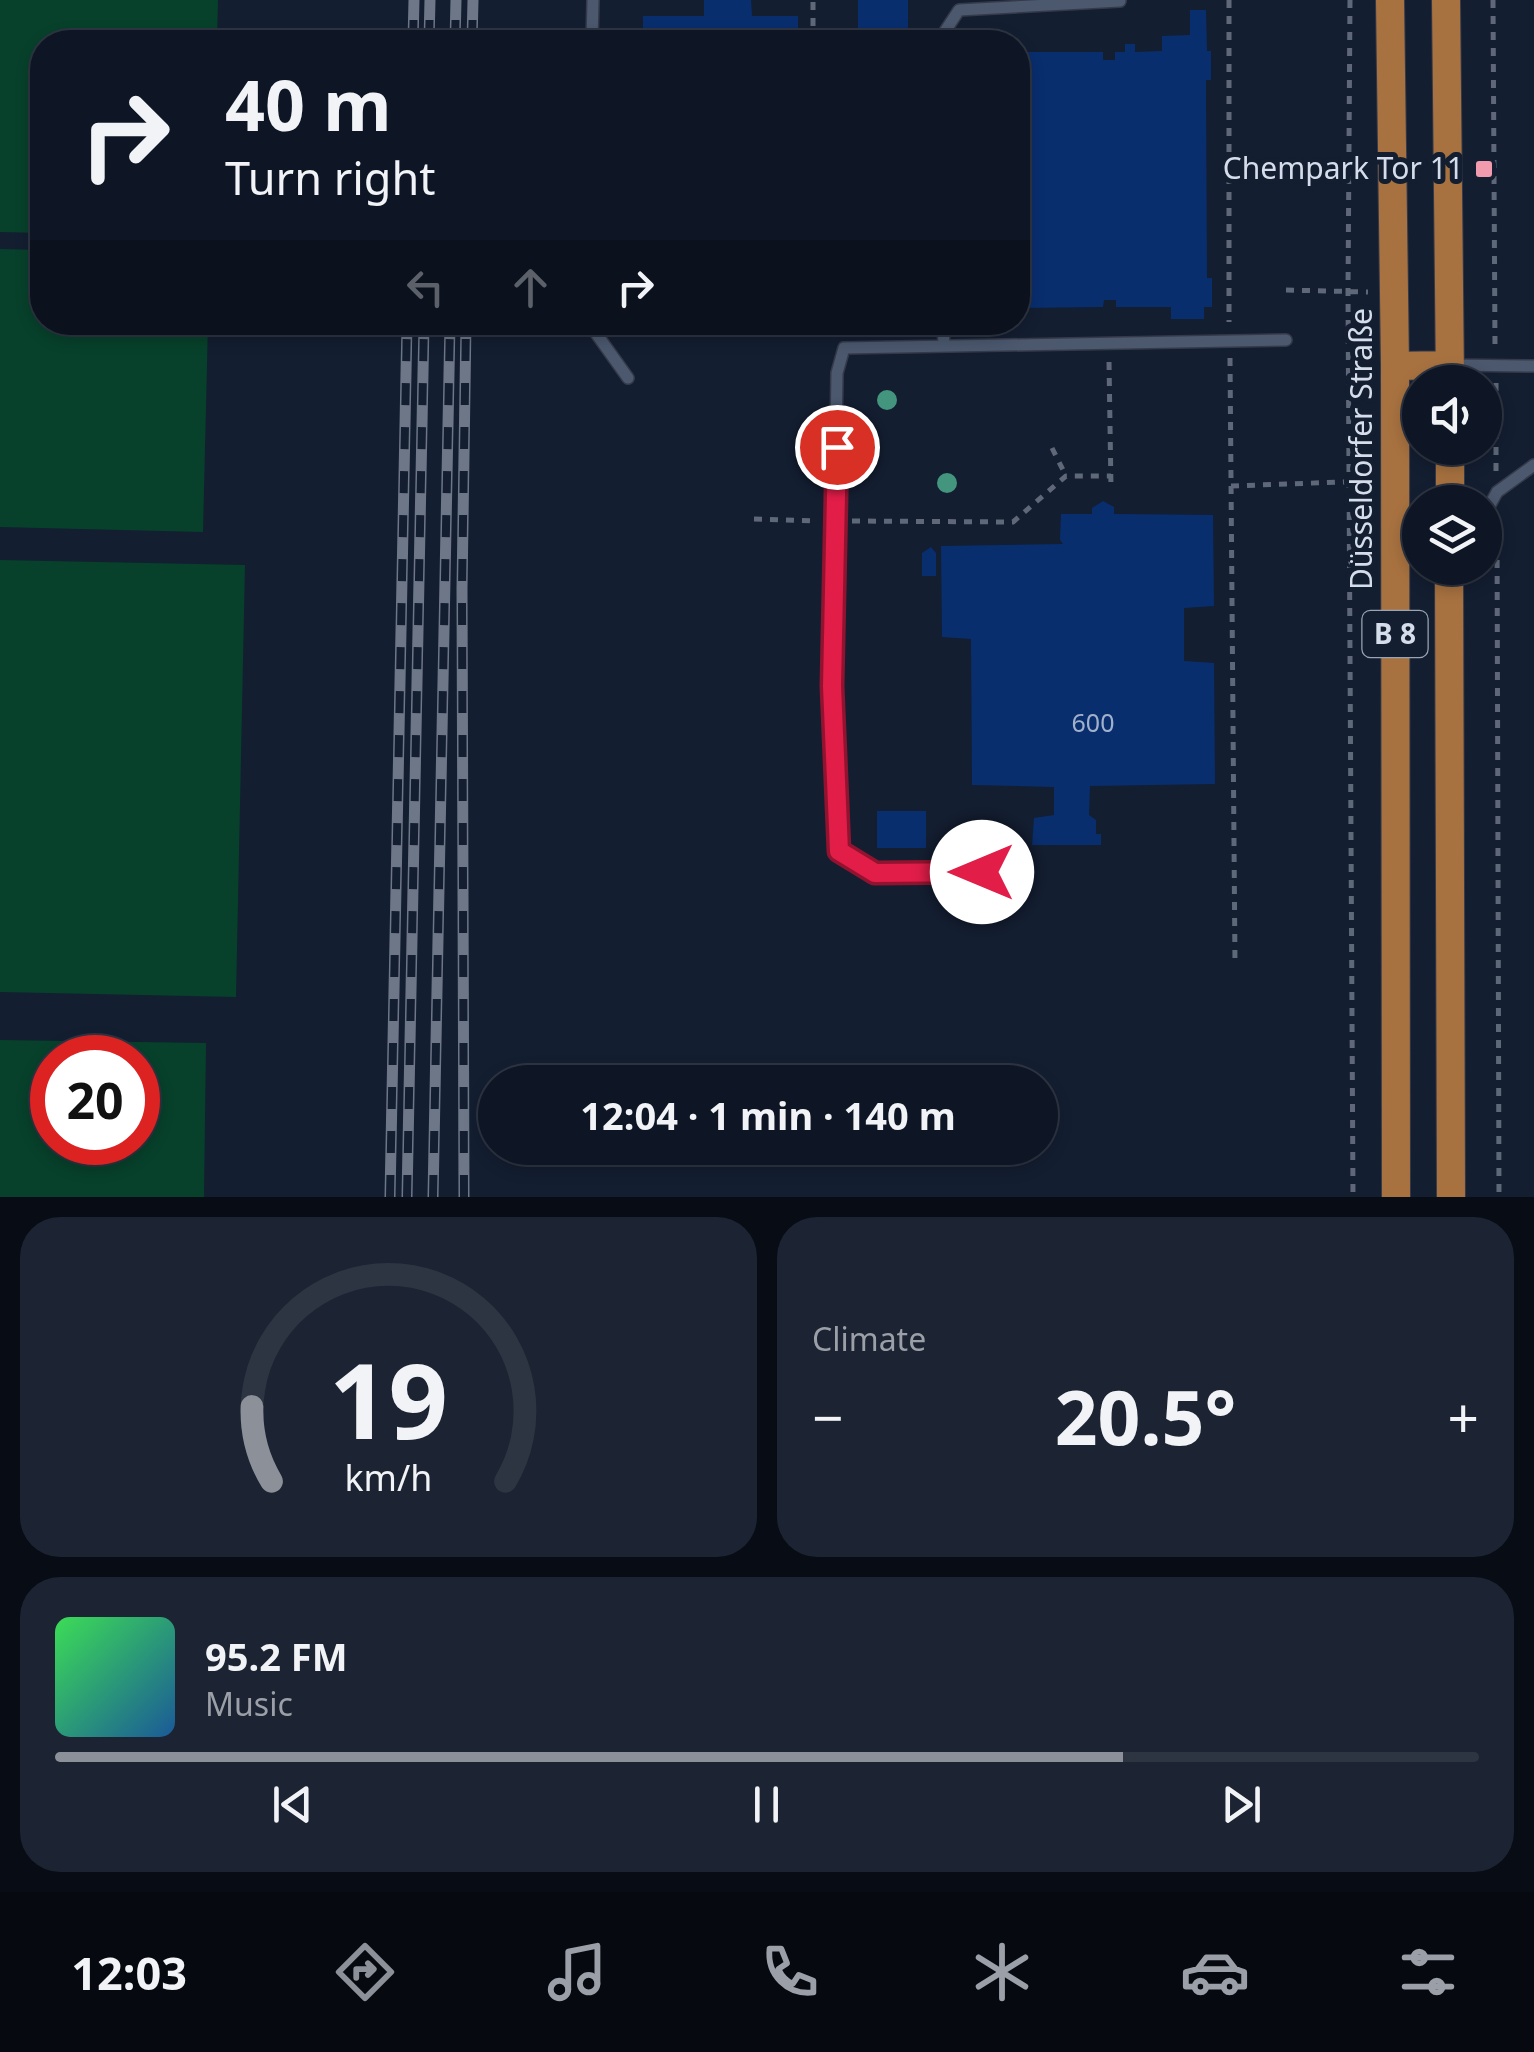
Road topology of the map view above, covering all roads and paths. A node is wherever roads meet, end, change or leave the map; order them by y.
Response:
1 (593, 0) edge
2 (814, 0) edge
3 (1229, 0) edge
4 (1350, 0) edge
5 (1390, 0) edge
6 (1446, 0) edge
7 (1493, 0) edge
8 (1120, 1) edge
9 (592, 30) edge
10 (813, 30) edge
11 (946, 30) edge
12 (597, 335) edge
13 (944, 335) edge
14 (1286, 340) dead end
15 (1230, 342) junction
16 (1109, 344) junction
17 (944, 346) junction
18 (1450, 365) edge
19 (1496, 365) edge
20 (1502, 365) edge
21 (1396, 366) junction
22 (1534, 366) edge
23 (1402, 367) edge
24 (628, 378) dead end
25 (1052, 448) dead end
26 (1534, 465) edge
27 (1066, 476) junction
28 (1111, 476) junction
29 (1111, 488) dead end
30 (1502, 488) edge
31 (754, 519) dead end
32 (836, 520) junction
33 (1452, 585) edge
34 (1497, 585) edge
35 (1018, 871) dead end
36 (1235, 964) dead end
37 (1353, 1197) edge
38 (1396, 1197) edge
39 (1451, 1197) edge
40 (1499, 1197) edge

1 - 9 lane
2 - 10 path
3 - 15 path
4 - 37 path
5 - 21 main road, Düsseldorfer Straße / B 8
6 - 18 main road
7 - 19 path
8 - 11 lane
12 - 24 lane
13 - 17 lane
14 - 15 lane
15 - 16 lane
15 - 36 path
16 - 17 lane
16 - 28 path
17 - 32 lane
20 - 22 lane
21 - 23 main road
21 - 38 main road, Düsseldorfer Straße / B 8
25 - 27 path
26 - 30 lane
27 - 28 path
27 - 32 path
28 - 29 path
31 - 32 path
32 - 35 lane
33 - 39 main road, B 8
34 - 40 path

